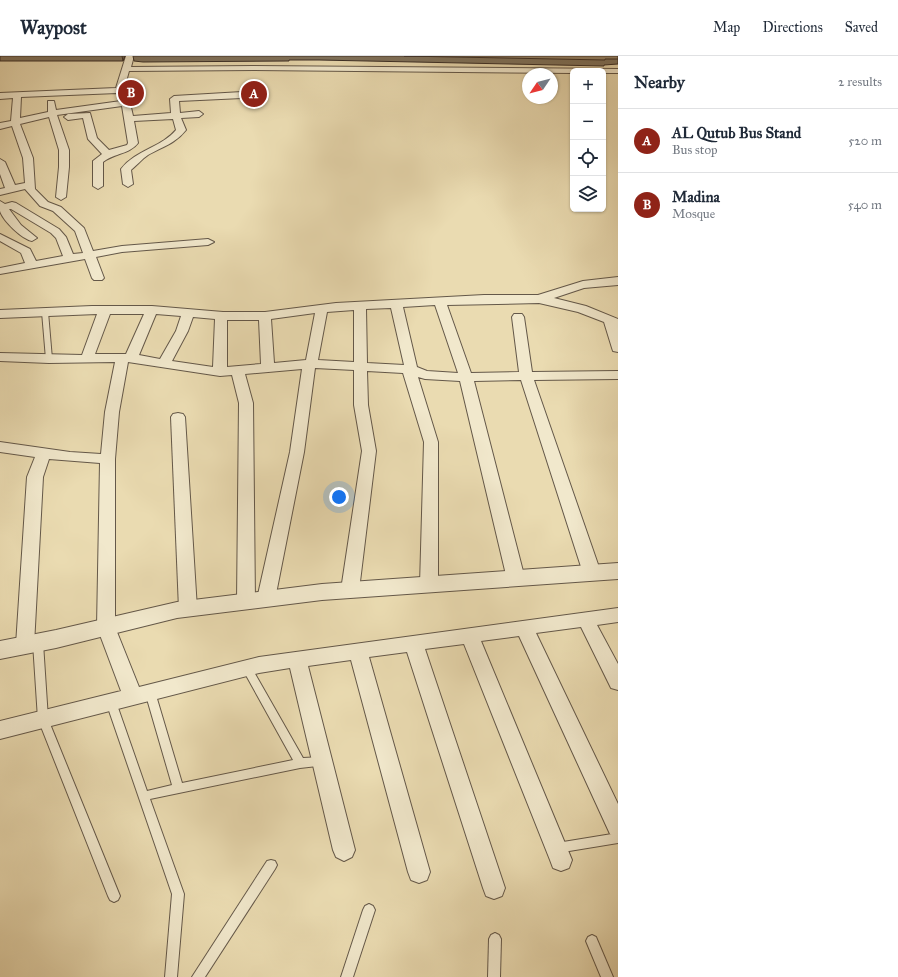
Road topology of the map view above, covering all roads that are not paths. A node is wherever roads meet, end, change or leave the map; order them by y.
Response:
1 (130, 56) edge
2 (254, 65) junction
3 (125, 69) junction
4 (618, 71) edge
5 (252, 77) dead end
6 (120, 90) junction
7 (51, 94) junction
8 (242, 95) dead end
9 (0, 96) edge
10 (17, 96) junction
11 (126, 103) junction
12 (65, 110) junction
13 (51, 113) junction
14 (199, 114) dead end
15 (176, 116) junction
16 (129, 119) junction
17 (15, 122) junction
18 (0, 126) edge
19 (107, 154) junction
20 (0, 162) edge
21 (128, 184) dead end
22 (29, 185) junction
23 (98, 186) dead end
24 (11, 189) junction
25 (0, 192) edge
26 (61, 197) dead end
27 (1, 206) edge
28 (0, 237) edge
29 (32, 238) dead end
30 (208, 242) dead end
31 (90, 254) junction
32 (69, 258) junction
33 (32, 265) junction
34 (0, 271) edge
35 (98, 278) dead end
36 (618, 281) edge
37 (539, 300) junction
38 (440, 302) junction
39 (396, 304) junction
40 (360, 306) junction
41 (322, 308) junction
42 (105, 310) junction
43 (152, 310) junction
44 (45, 312) junction
45 (189, 312) junction
46 (0, 314) edge
47 (224, 316) junction
48 (264, 316) junction
49 (518, 317) dead end
50 (614, 322) edge
51 (618, 348) edge
52 (0, 357) edge
53 (87, 358) junction
54 (127, 358) junction
55 (49, 359) junction
56 (310, 362) junction
57 (164, 364) junction
58 (268, 367) junction
59 (361, 367) junction
60 (410, 368) junction
61 (237, 370) junction
62 (220, 372) junction
63 (618, 375) edge
64 (526, 376) junction
65 (466, 377) junction
66 (178, 417) dead end
67 (0, 448) edge
68 (44, 453) junction
69 (108, 459) junction
70 (618, 571) edge
71 (592, 573) junction
72 (516, 578) junction
73 (429, 585) junction
74 (350, 590) junction
75 (256, 601) junction
76 (188, 609) junction
77 (618, 615) edge
78 (586, 620) junction
79 (106, 628) junction
80 (524, 628) junction
81 (470, 636) junction
82 (32, 644) junction
83 (414, 644) junction
84 (0, 650) edge
85 (358, 651) junction
86 (297, 660) junction
87 (247, 668) junction
88 (618, 681) edge
89 (142, 694) junction
90 (111, 702) junction
91 (43, 720) junction
92 (0, 730) edge
93 (322, 762) junction
94 (300, 763) junction
95 (178, 789) junction
96 (144, 796) junction
97 (618, 827) edge
98 (618, 838) edge
99 (344, 850) dead end
100 (558, 854) joint
101 (271, 865) dead end
102 (419, 872) dead end
103 (494, 888) dead end
104 (114, 896) dead end
105 (369, 910) dead end
106 (495, 939) dead end
107 (592, 940) dead end
108 (171, 977) edge
109 (198, 977) edge
110 (347, 977) edge
111 (494, 977) edge
112 (607, 977) edge

1 - 3 street
2 - 3 street
2 - 4 street
2 - 5 street
3 - 6 street
6 - 7 street
6 - 11 street
7 - 10 street
7 - 13 street
8 - 15 street
9 - 10 street
10 - 17 street
11 - 12 street
11 - 16 street
12 - 13 street
12 - 19 street
13 - 17 street
13 - 26 street
14 - 15 street
15 - 16 street
15 - 21 street
16 - 19 street
17 - 18 street
17 - 22 street
19 - 23 street
20 - 24 street
22 - 24 street
22 - 31 street
24 - 25 street
27 - 29 street
27 - 32 street
28 - 33 street
30 - 31 street
31 - 32 street
31 - 35 street
32 - 33 street
33 - 34 street
36 - 37 street
37 - 38 street
37 - 50 street
38 - 39 street
38 - 65 street
39 - 40 street
39 - 60 street
40 - 41 street
40 - 59 street
41 - 48 street
41 - 56 street
42 - 43 street
42 - 44 street
42 - 53 street
43 - 45 street
43 - 54 street
44 - 46 street
44 - 55 lane
45 - 47 street
45 - 57 street
47 - 48 street
47 - 62 street
48 - 58 street
49 - 64 street
50 - 51 street
52 - 55 street
53 - 54 street
53 - 55 street
54 - 57 street
54 - 69 street
56 - 58 street
56 - 59 street
56 - 75 street
57 - 62 street
58 - 61 street
59 - 60 street
59 - 74 street
60 - 65 street
60 - 73 street
61 - 62 street
61 - 75 street
63 - 64 street
64 - 65 street
64 - 71 street
65 - 72 street
66 - 76 street
67 - 68 street
68 - 69 street
68 - 82 street
69 - 79 street
70 - 71 street
71 - 72 street
72 - 73 street
73 - 74 street
74 - 75 street
75 - 76 street
76 - 79 street
77 - 78 street
78 - 80 street
78 - 88 street
79 - 82 street
79 - 89 street
80 - 81 street
80 - 97 street
81 - 83 street
81 - 100 street
82 - 84 street
82 - 91 lane
83 - 85 street
83 - 103 street
85 - 86 street
85 - 102 street
86 - 87 street
86 - 93 street
87 - 89 street
87 - 94 lane
89 - 90 street
89 - 95 lane
90 - 91 street
90 - 96 lane
91 - 92 street
91 - 104 lane
93 - 94 lane
93 - 99 street
94 - 95 lane
95 - 96 lane
96 - 108 lane
98 - 100 lane
101 - 109 lane
105 - 110 lane
106 - 111 lane
107 - 112 lane

